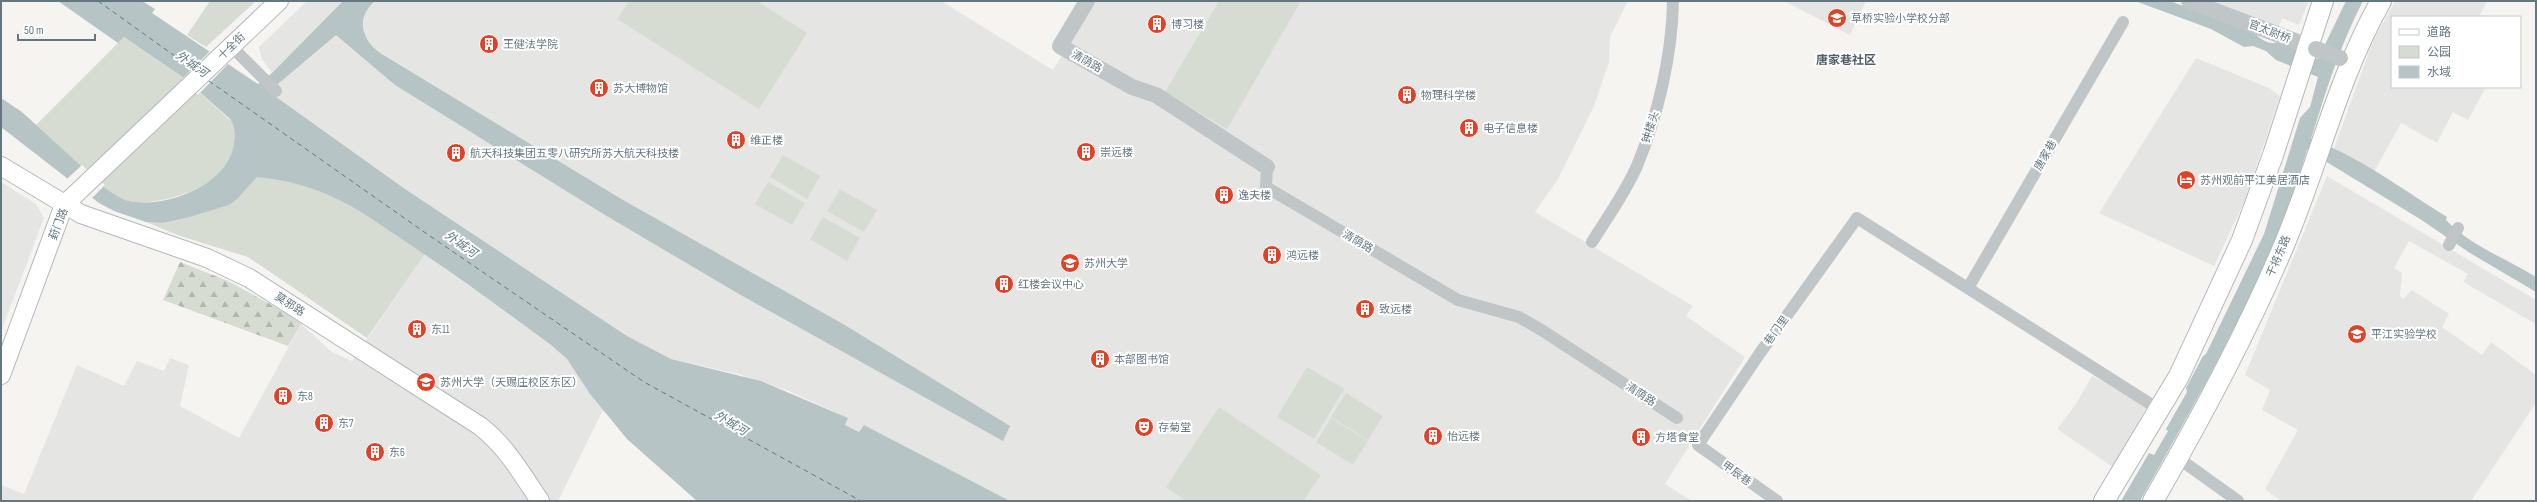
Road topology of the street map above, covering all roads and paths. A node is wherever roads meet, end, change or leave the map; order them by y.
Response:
1 (279, 1) edge
2 (1087, 1) edge
3 (1674, 1) edge
4 (2189, 1) edge
5 (2323, 1) edge
6 (2381, 1) edge
7 (2123, 22) dead end
8 (229, 48) junction
9 (2310, 48) junction
10 (2345, 60) junction
11 (276, 91) dead end
12 (184, 92) joint
13 (1, 166) edge
14 (1267, 167) joint
15 (64, 205) junction
16 (2458, 228) dead end
17 (1592, 242) dead end
18 (2450, 244) dead end
19 (1968, 288) junction
20 (1, 375) edge
21 (2160, 410) junction
22 (1677, 418) dead end
23 (1698, 445) joint
24 (2178, 458) junction
25 (540, 501) edge
26 (1777, 501) edge
27 (2104, 501) edge
28 (2153, 501) edge
29 (2238, 501) edge

1 - 8 main road, 十全街
2 - 14 street, 清荫路
3 - 17 street, 钟楼头
4 - 9 street, 官太尉桥
5 - 9 main road
6 - 10 main road, 干将东路
7 - 19 street, 唐家巷
8 - 11 street
8 - 12 main road, 十全街
9 - 10 street, 官太尉桥, bridge
9 - 21 main road
10 - 24 main road, 干将东路
12 - 15 main road, 葑门路
13 - 15 main road, 莫邪路
14 - 22 street, 清荫路
15 - 20 main road, 葑门路
15 - 25 main road, 莫邪路
16 - 18 street
19 - 21 street
19 - 23 street, 巷门里
21 - 27 main road
23 - 26 street, 甲辰巷
24 - 28 main road, 干将东路
24 - 29 street

